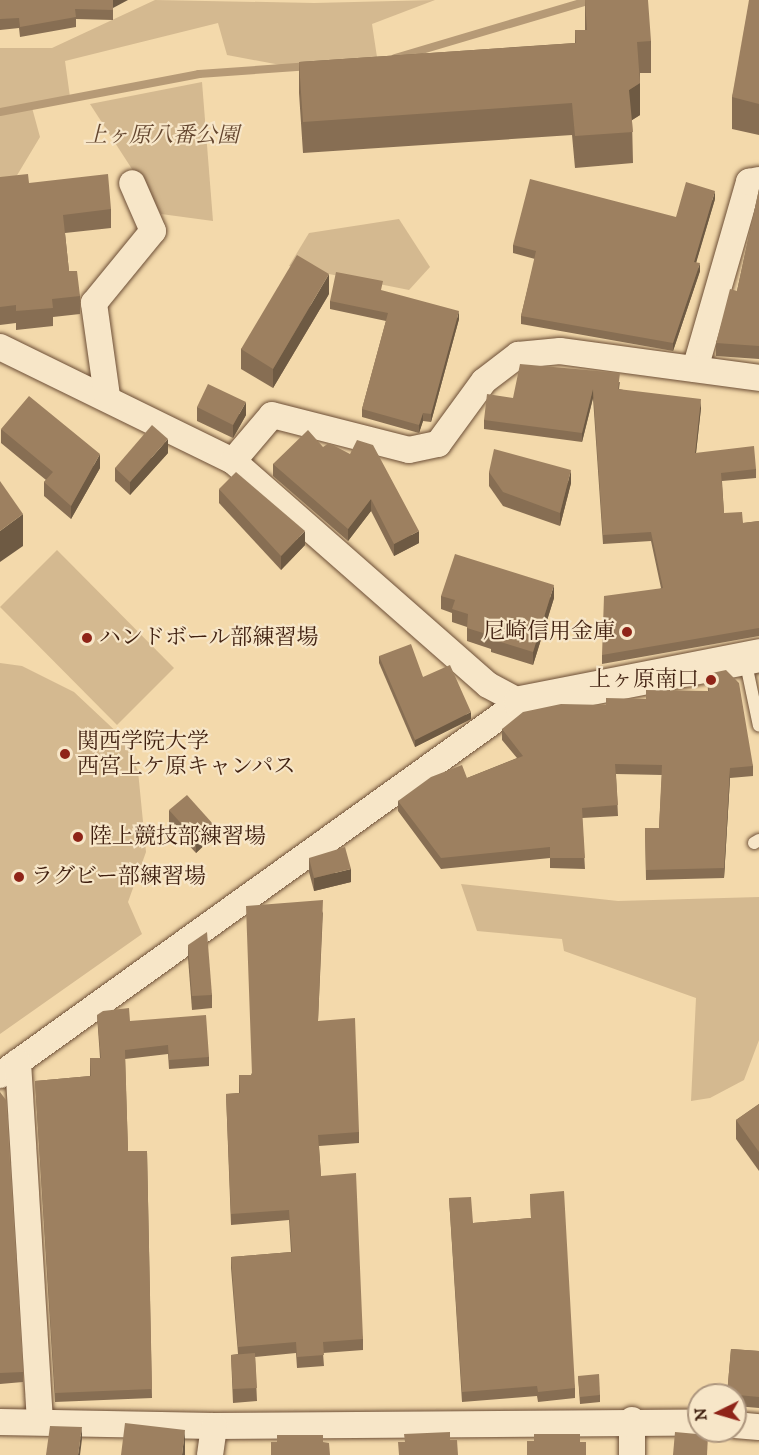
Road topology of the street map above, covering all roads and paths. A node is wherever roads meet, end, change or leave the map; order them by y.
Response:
1 (759, 180) edge
2 (132, 183) dead end
3 (0, 347) edge
4 (694, 369) junction
5 (759, 378) edge
6 (107, 396) junction
7 (233, 461) junction
8 (752, 656) edge
9 (520, 702) junction
10 (759, 726) edge
11 (9, 1069) edge
12 (632, 1419) junction
13 (40, 1420) junction
14 (0, 1422) edge
15 (687, 1422) edge
16 (214, 1426) junction
17 (210, 1455) edge
18 (632, 1455) edge

1 - 4 street
2 - 6 street
3 - 6 street
4 - 5 street
4 - 7 street
6 - 7 street
7 - 9 street
8 - 9 street
8 - 10 lane
9 - 11 street
11 - 13 street
12 - 15 street
12 - 16 street
12 - 18 street
13 - 14 street
13 - 16 street
16 - 17 street

